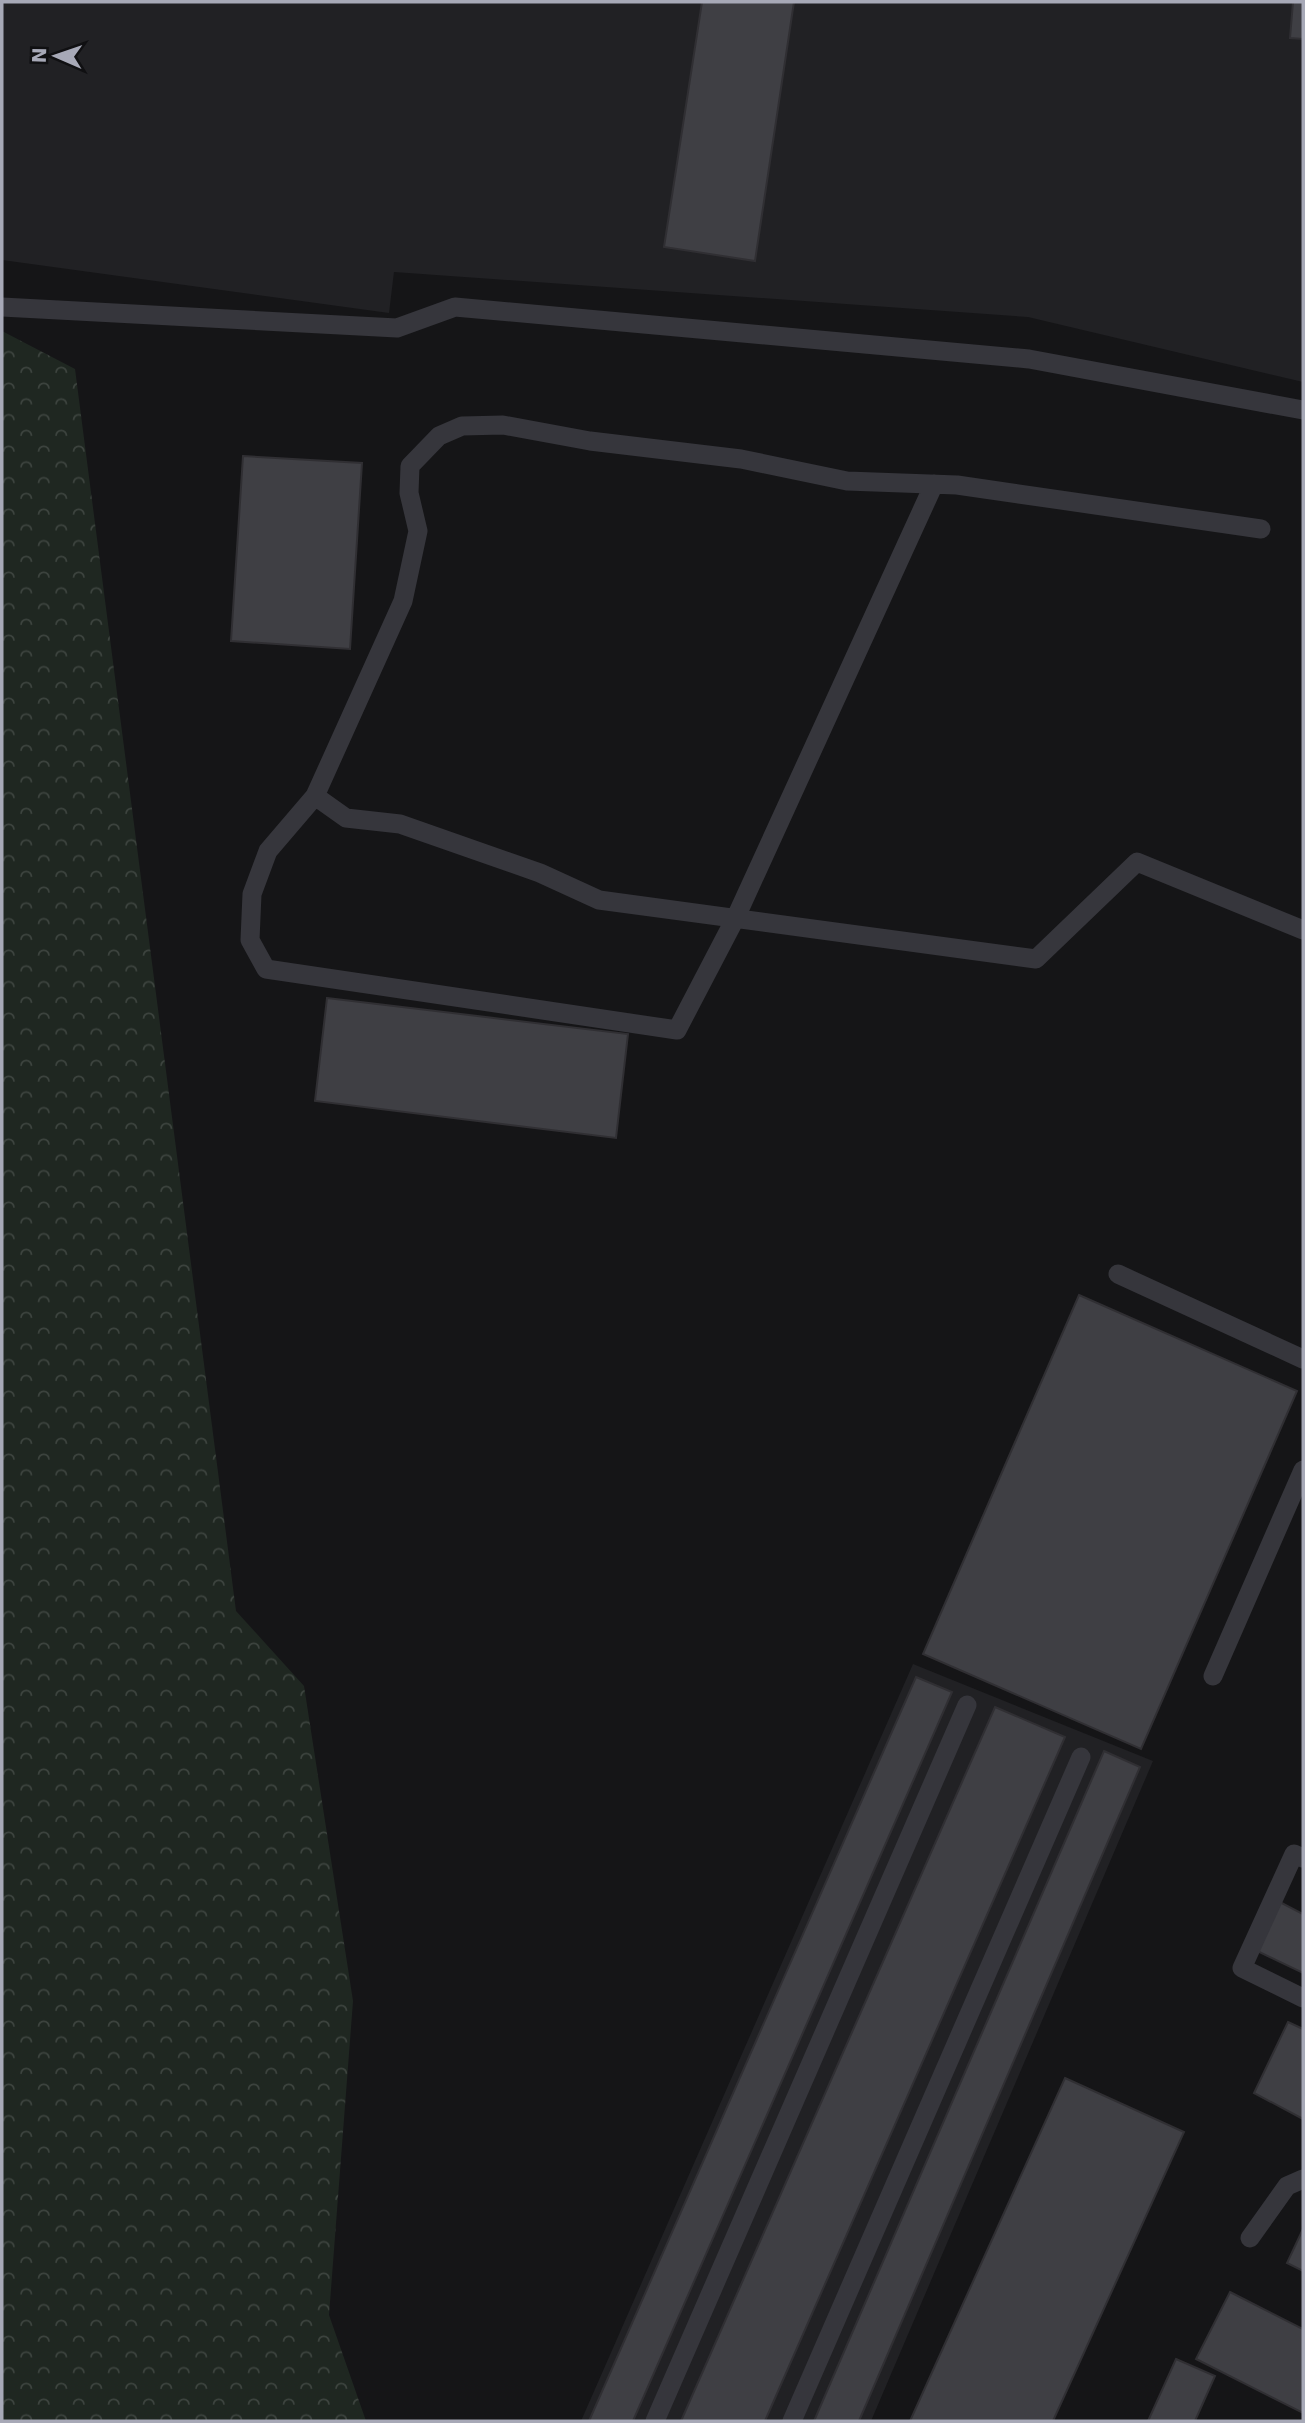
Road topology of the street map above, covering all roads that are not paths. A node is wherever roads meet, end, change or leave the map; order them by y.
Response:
1 (2, 307) edge
2 (1303, 410) edge
3 (934, 484) junction
4 (1261, 529) dead end
5 (315, 796) junction
6 (736, 917) junction
7 (1303, 930) edge
8 (1118, 1274) dead end
9 (1303, 1359) edge
10 (1303, 1469) edge
11 (1213, 1676) dead end
12 (967, 1705) dead end
13 (1081, 1757) dead end
14 (1303, 1858) edge
15 (1303, 1998) edge
16 (1303, 2179) edge
17 (1251, 2238) dead end
18 (655, 2421) edge
19 (792, 2421) edge

1 - 2 lane
3 - 4 lane
3 - 5 lane
3 - 6 lane
5 - 6 lane
5 - 6 lane
6 - 7 lane
8 - 9 lane
10 - 11 lane
12 - 18 lane
13 - 19 lane
14 - 15 lane
16 - 17 lane

